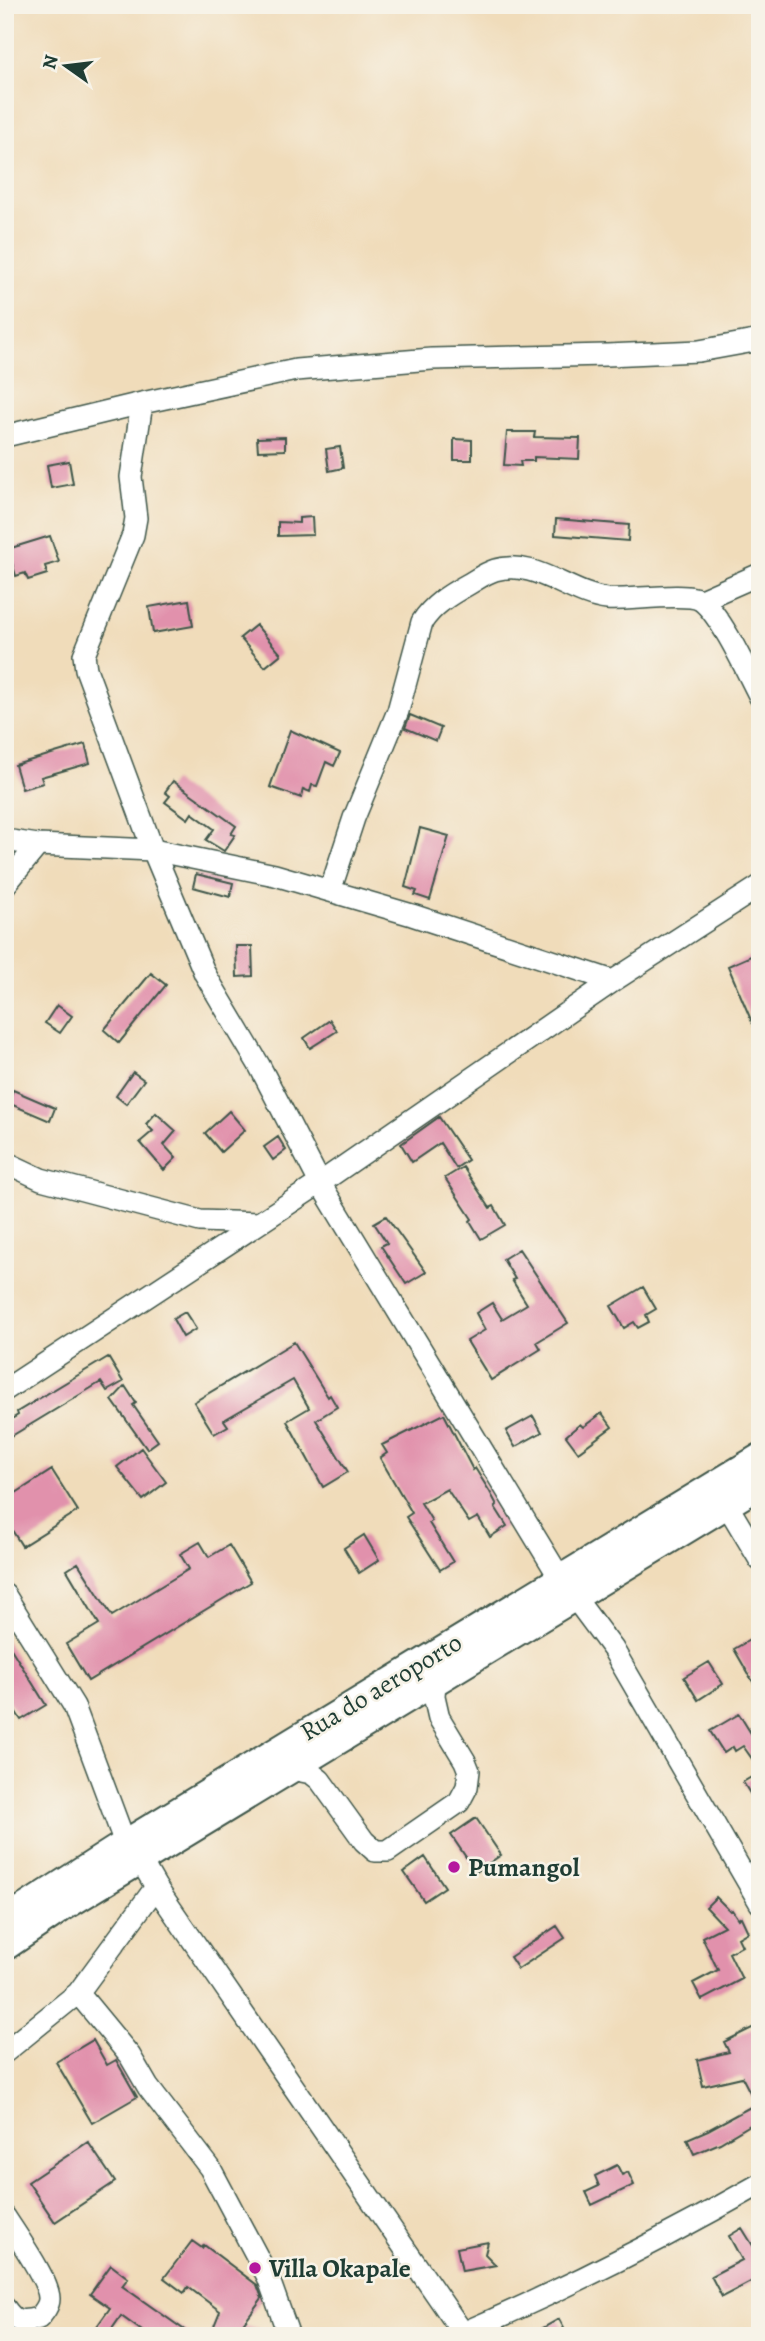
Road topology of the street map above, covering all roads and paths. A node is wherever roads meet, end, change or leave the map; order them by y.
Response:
1 (760, 340) edge
2 (142, 403) junction
3 (5, 436) edge
4 (760, 574) edge
5 (701, 600) junction
6 (760, 696) edge
7 (5, 840) edge
8 (38, 845) junction
9 (153, 850) junction
10 (5, 885) edge
11 (760, 886) edge
12 (330, 891) junction
13 (613, 981) junction
14 (5, 1162) edge
15 (320, 1183) junction
16 (259, 1223) junction
17 (5, 1390) edge
18 (760, 1457) edge
19 (760, 1485) edge
20 (727, 1505) junction
21 (760, 1560) edge
22 (567, 1588) junction
23 (5, 1595) edge
24 (435, 1682) junction
25 (292, 1769) junction
26 (133, 1852) junction
27 (156, 1887) junction
28 (760, 1903) edge
29 (5, 1920) edge
30 (5, 1947) edge
31 (78, 1993) junction
32 (5, 2052) edge
33 (760, 2184) edge
34 (5, 2217) edge
35 (5, 2308) edge
36 (464, 2334) edge
37 (289, 2336) edge

1 - 2 street
2 - 3 street
2 - 9 street
4 - 5 street
5 - 6 street
5 - 12 street
7 - 8 street
8 - 9 street
8 - 10 street
9 - 12 street
9 - 15 street
11 - 13 street
12 - 13 street
13 - 15 street
14 - 16 street
15 - 16 street
15 - 22 street
16 - 17 street
18 - 22 main road, Rua do aeroporto
19 - 20 main road, Rua do aeroporto
20 - 21 street
20 - 22 main road, Rua do aeroporto
22 - 24 main road, Rua do aeroporto
22 - 26 main road, Rua do aeroporto
22 - 28 street
23 - 26 street
24 - 25 main road, Rua do aeroporto
24 - 25 street
25 - 26 main road, Rua do aeroporto
26 - 27 street
26 - 29 main road, Rua do aeroporto
26 - 30 main road, Rua do aeroporto
27 - 31 street
27 - 36 street
31 - 32 street
31 - 37 street
33 - 36 street
34 - 35 street

